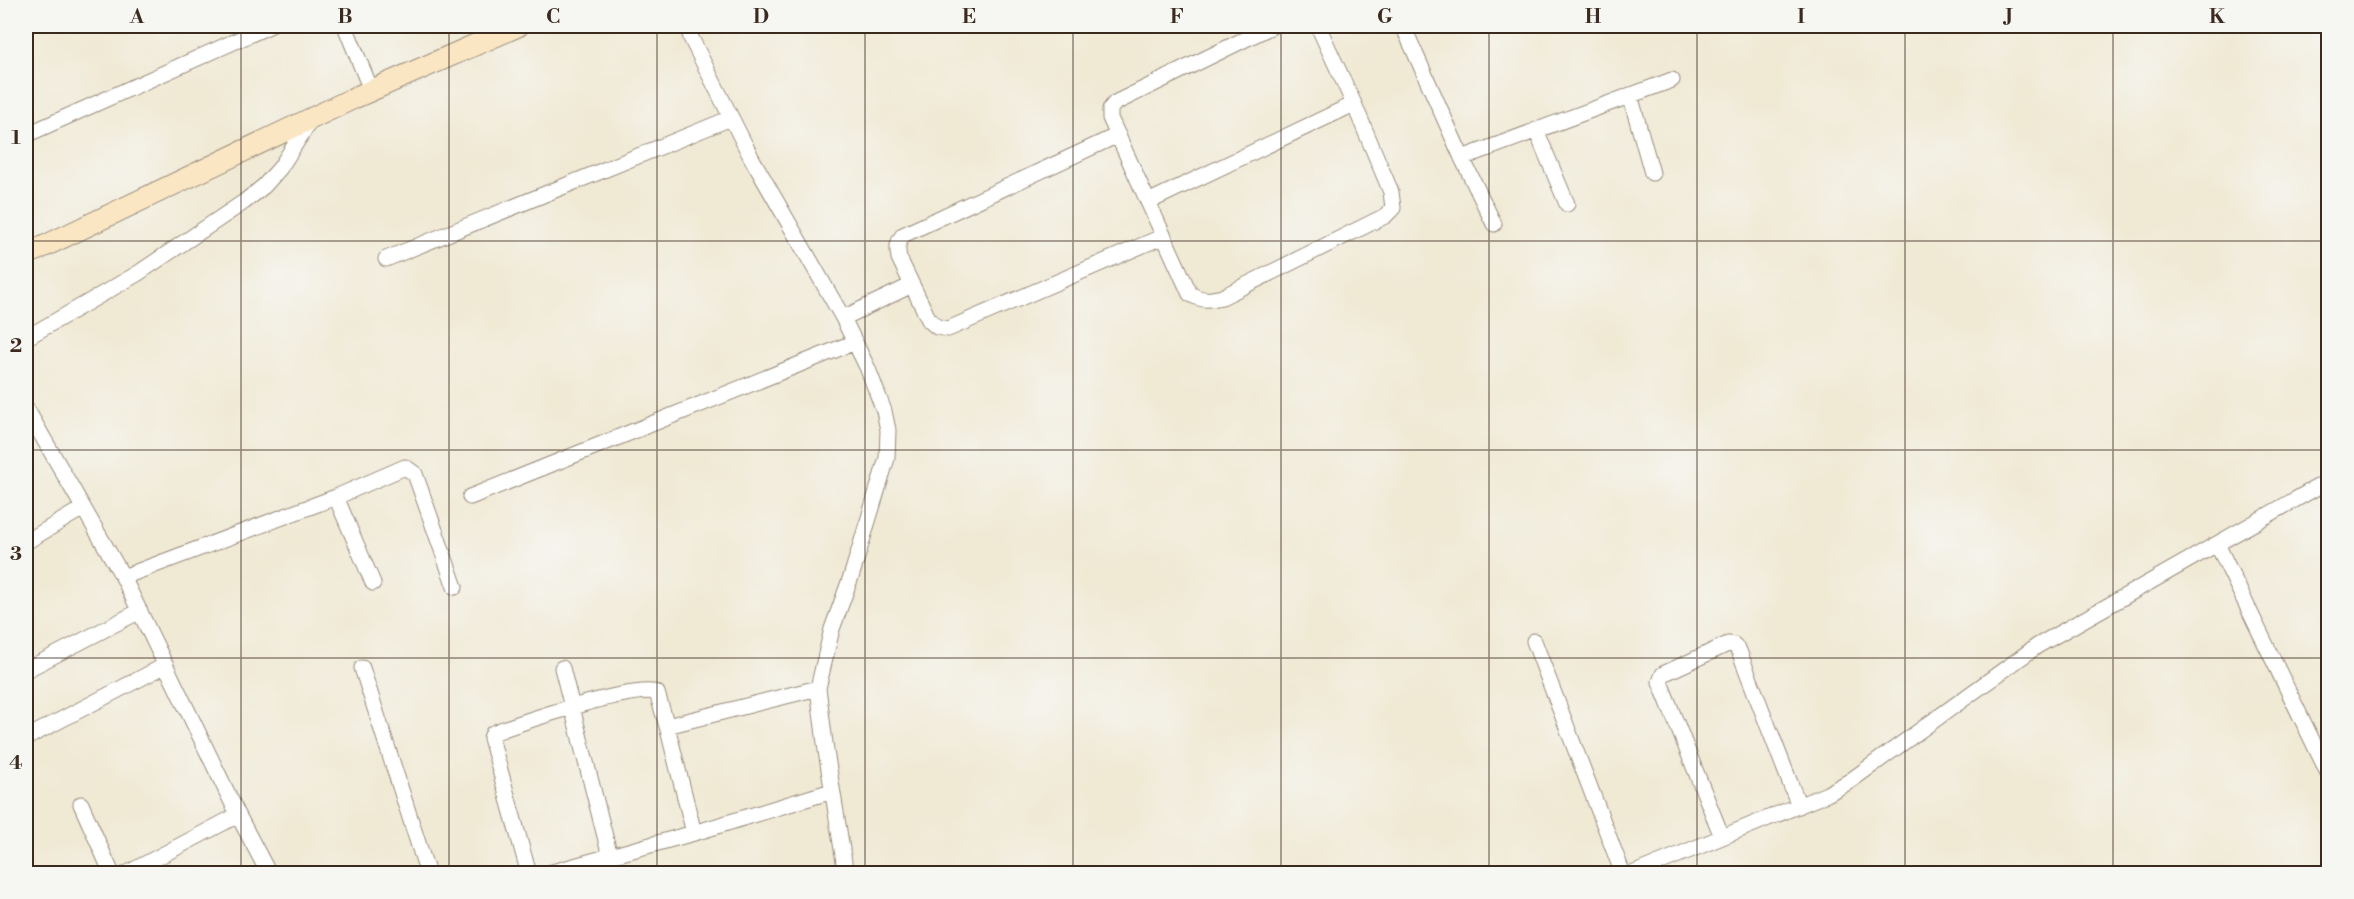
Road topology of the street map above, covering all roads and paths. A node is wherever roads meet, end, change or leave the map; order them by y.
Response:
1 (269, 26) edge
2 (345, 26) edge
3 (518, 26) edge
4 (688, 26) edge
5 (1272, 26) edge
6 (1318, 26) edge
7 (1403, 26) edge
8 (1671, 80) dead end
9 (372, 90) junction
10 (1630, 95) junction
11 (1354, 104) junction
12 (312, 118) junction
13 (731, 118) junction
14 (1536, 130) junction
15 (26, 135) edge
16 (1118, 135) junction
17 (1462, 158) junction
18 (1652, 173) dead end
19 (1148, 202) junction
20 (1567, 204) dead end
21 (1494, 224) dead end
22 (1164, 236) junction
23 (26, 255) edge
24 (386, 259) dead end
25 (912, 285) junction
26 (843, 318) junction
27 (26, 338) edge
28 (855, 342) junction
29 (26, 408) edge
30 (2328, 481) edge
31 (336, 497) junction
32 (470, 497) dead end
33 (83, 508) junction
34 (26, 542) edge
35 (2217, 544) junction
36 (123, 577) junction
37 (373, 583) dead end
38 (455, 587) dead end
39 (140, 611) junction
40 (1534, 641) dead end
41 (166, 665) junction
42 (362, 668) dead end
43 (562, 668) dead end
44 (26, 670) edge
45 (818, 687) junction
46 (570, 708) junction
47 (668, 726) junction
48 (26, 738) edge
49 (2328, 773) edge
50 (832, 791) junction
51 (81, 804) dead end
52 (1799, 806) junction
53 (238, 815) junction
54 (694, 833) junction
55 (1722, 837) junction
56 (610, 856) junction
57 (112, 873) edge
58 (126, 873) edge
59 (269, 873) edge
60 (428, 873) edge
61 (529, 873) edge
62 (545, 873) edge
63 (846, 873) edge
64 (1623, 873) edge
65 (1632, 873) edge

1 - 15 street
2 - 9 street
3 - 9 street
4 - 13 street
5 - 16 street
6 - 11 street
7 - 17 street
8 - 10 street
9 - 12 street
10 - 14 street
10 - 18 street
11 - 19 street
11 - 22 street
12 - 23 street
12 - 27 street
13 - 24 street
13 - 26 street
14 - 17 street
14 - 20 street
16 - 19 street
16 - 25 street
17 - 21 street
19 - 22 street
22 - 25 street
25 - 26 street
26 - 28 street
28 - 32 street
28 - 45 street
29 - 33 street
30 - 35 street
31 - 36 street
31 - 37 street
31 - 38 street
33 - 34 street
33 - 36 street
35 - 49 street
35 - 52 street
36 - 39 street
39 - 41 street
39 - 44 street
40 - 64 street
41 - 48 street
41 - 53 street
42 - 60 street
43 - 46 street
45 - 47 street
45 - 50 street
46 - 47 street
46 - 56 street
46 - 61 street
47 - 54 street
50 - 54 street
50 - 63 street
51 - 57 street
52 - 55 street
52 - 55 street
53 - 58 street
53 - 59 street
54 - 56 street
55 - 65 street
56 - 62 street

